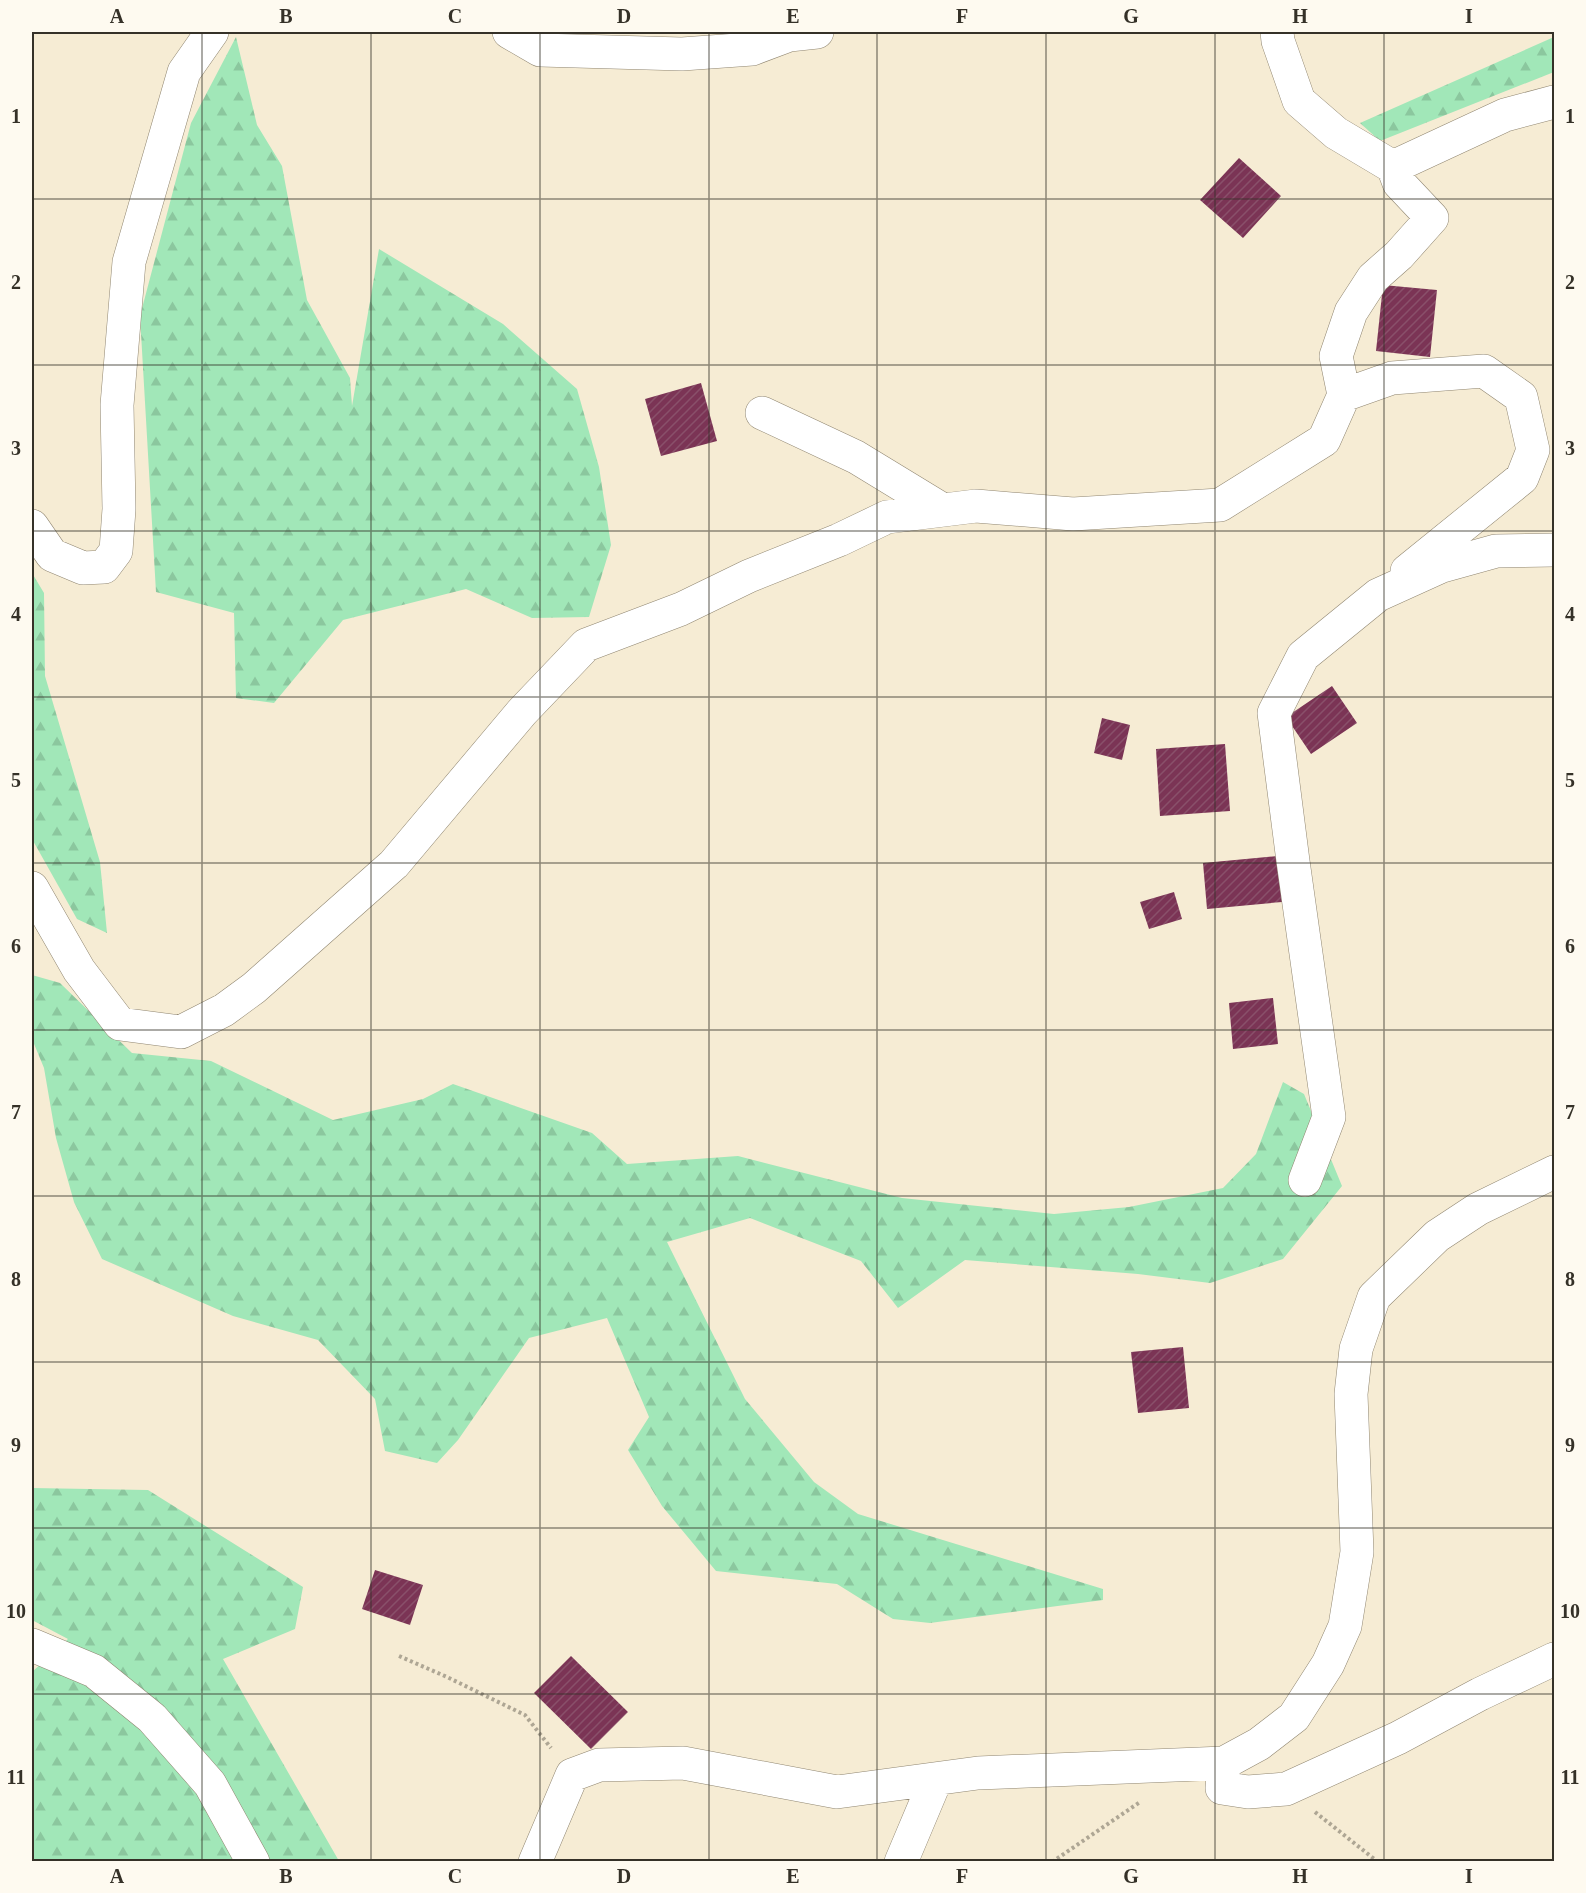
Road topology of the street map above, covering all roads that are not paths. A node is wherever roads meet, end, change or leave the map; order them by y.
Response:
1 (212, 32) edge
2 (509, 32) edge
3 (817, 32) edge
4 (1277, 32) edge
5 (1554, 102) edge
6 (1393, 166) junction
7 (1344, 395) junction
8 (762, 412) dead end
9 (943, 510) junction
10 (32, 526) edge
11 (1554, 550) edge
12 (1378, 595) junction
13 (32, 888) edge
14 (1554, 1172) edge
15 (1305, 1180) dead end
16 (32, 1645) edge
17 (1554, 1659) edge
18 (1224, 1763) junction
19 (936, 1779) junction
20 (253, 1862) edge
21 (536, 1862) edge
22 (901, 1862) edge

1 - 10 street
2 - 3 street
4 - 6 street
5 - 6 street
6 - 7 street
7 - 9 street
7 - 12 street
8 - 9 street
9 - 13 street
11 - 12 street
12 - 15 street
14 - 18 street
16 - 20 street
17 - 18 street
18 - 19 street
19 - 21 street
19 - 22 street

